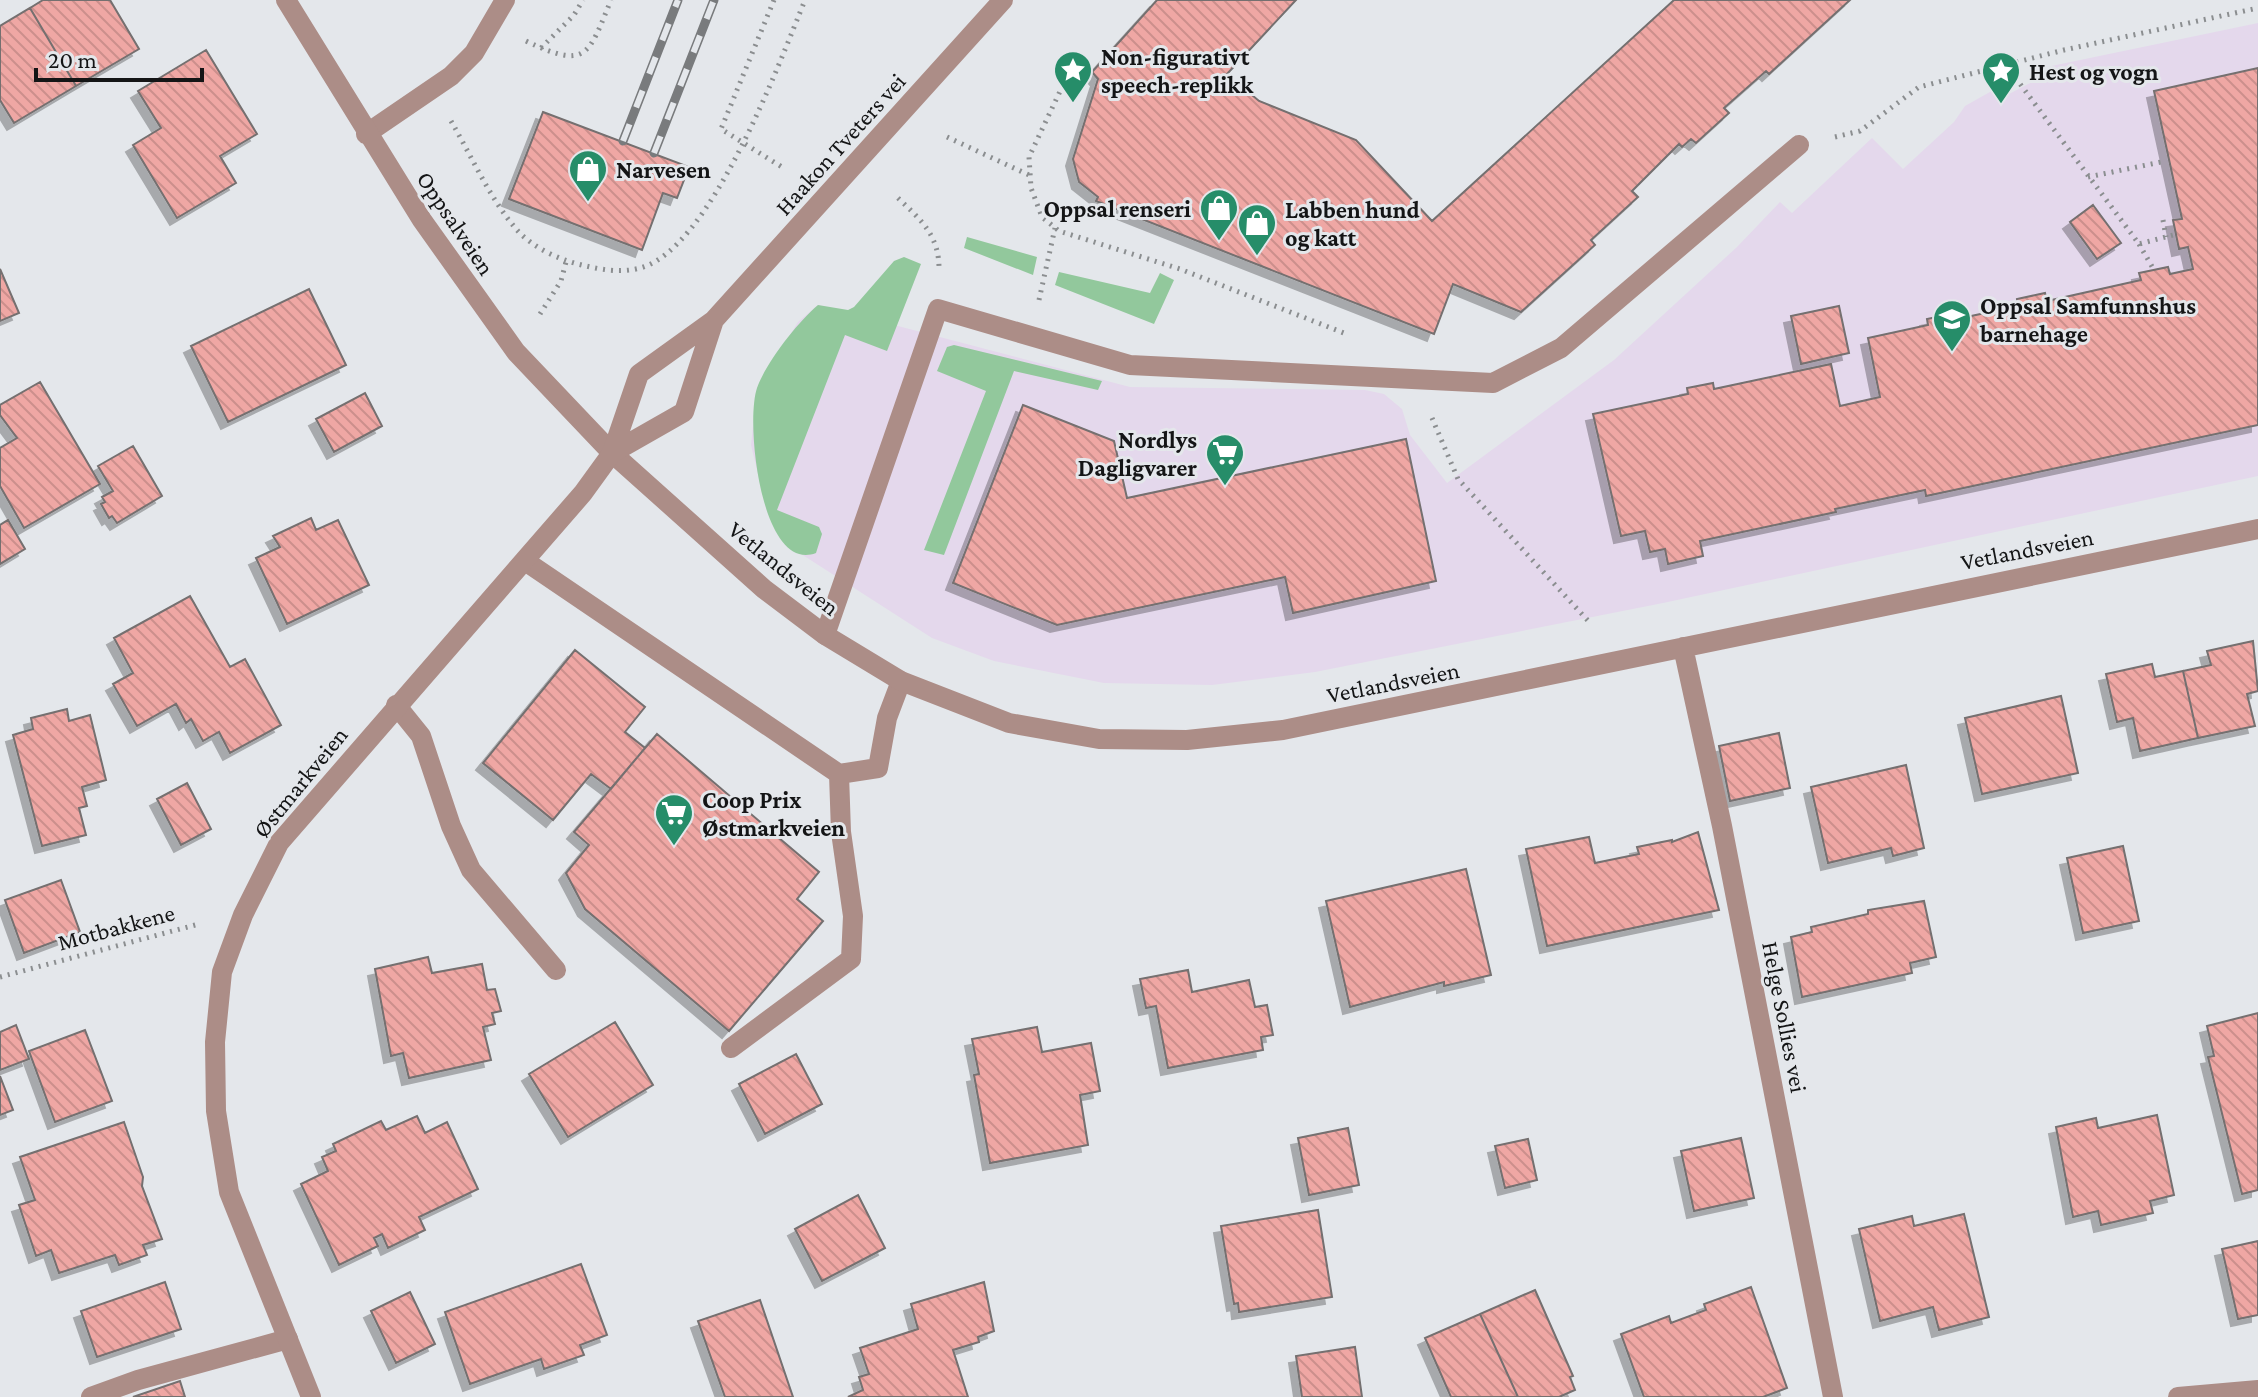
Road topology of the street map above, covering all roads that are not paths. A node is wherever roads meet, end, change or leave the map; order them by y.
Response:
1 (286, 0) edge
2 (505, 0) edge
3 (1003, 0) edge
4 (366, 134) junction
5 (1799, 145) road end
6 (714, 320) junction
7 (612, 453) junction
8 (2258, 529) edge
9 (525, 561) junction
10 (825, 635) junction
11 (1683, 647) junction
12 (901, 681) junction
13 (396, 705) junction
14 (839, 774) junction
15 (556, 970) dead end
16 (731, 1048) dead end
17 (288, 1339) junction
18 (2258, 1390) edge
19 (91, 1397) edge
20 (311, 1397) edge
21 (1833, 1397) edge
22 (2178, 1397) edge

1 - 4 street, Oppsalveien
2 - 4 street
3 - 6 street, Haakon Tveters vei
4 - 7 street, Oppsalveien
5 - 10 street
6 - 7 street, Haakon Tveters vei
6 - 7 street, Haakon Tveters vei
7 - 9 street, Østmarkveien
7 - 10 street, Vetlandsveien
8 - 11 street, Vetlandsveien
9 - 13 street, Østmarkveien
9 - 14 street
10 - 12 street, Vetlandsveien
11 - 12 street, Vetlandsveien
11 - 21 street, Helge Sollies vei
12 - 14 street
13 - 15 street
13 - 17 street, Østmarkveien
14 - 16 street
17 - 19 street
17 - 20 street, Østmarkveien
18 - 22 street

